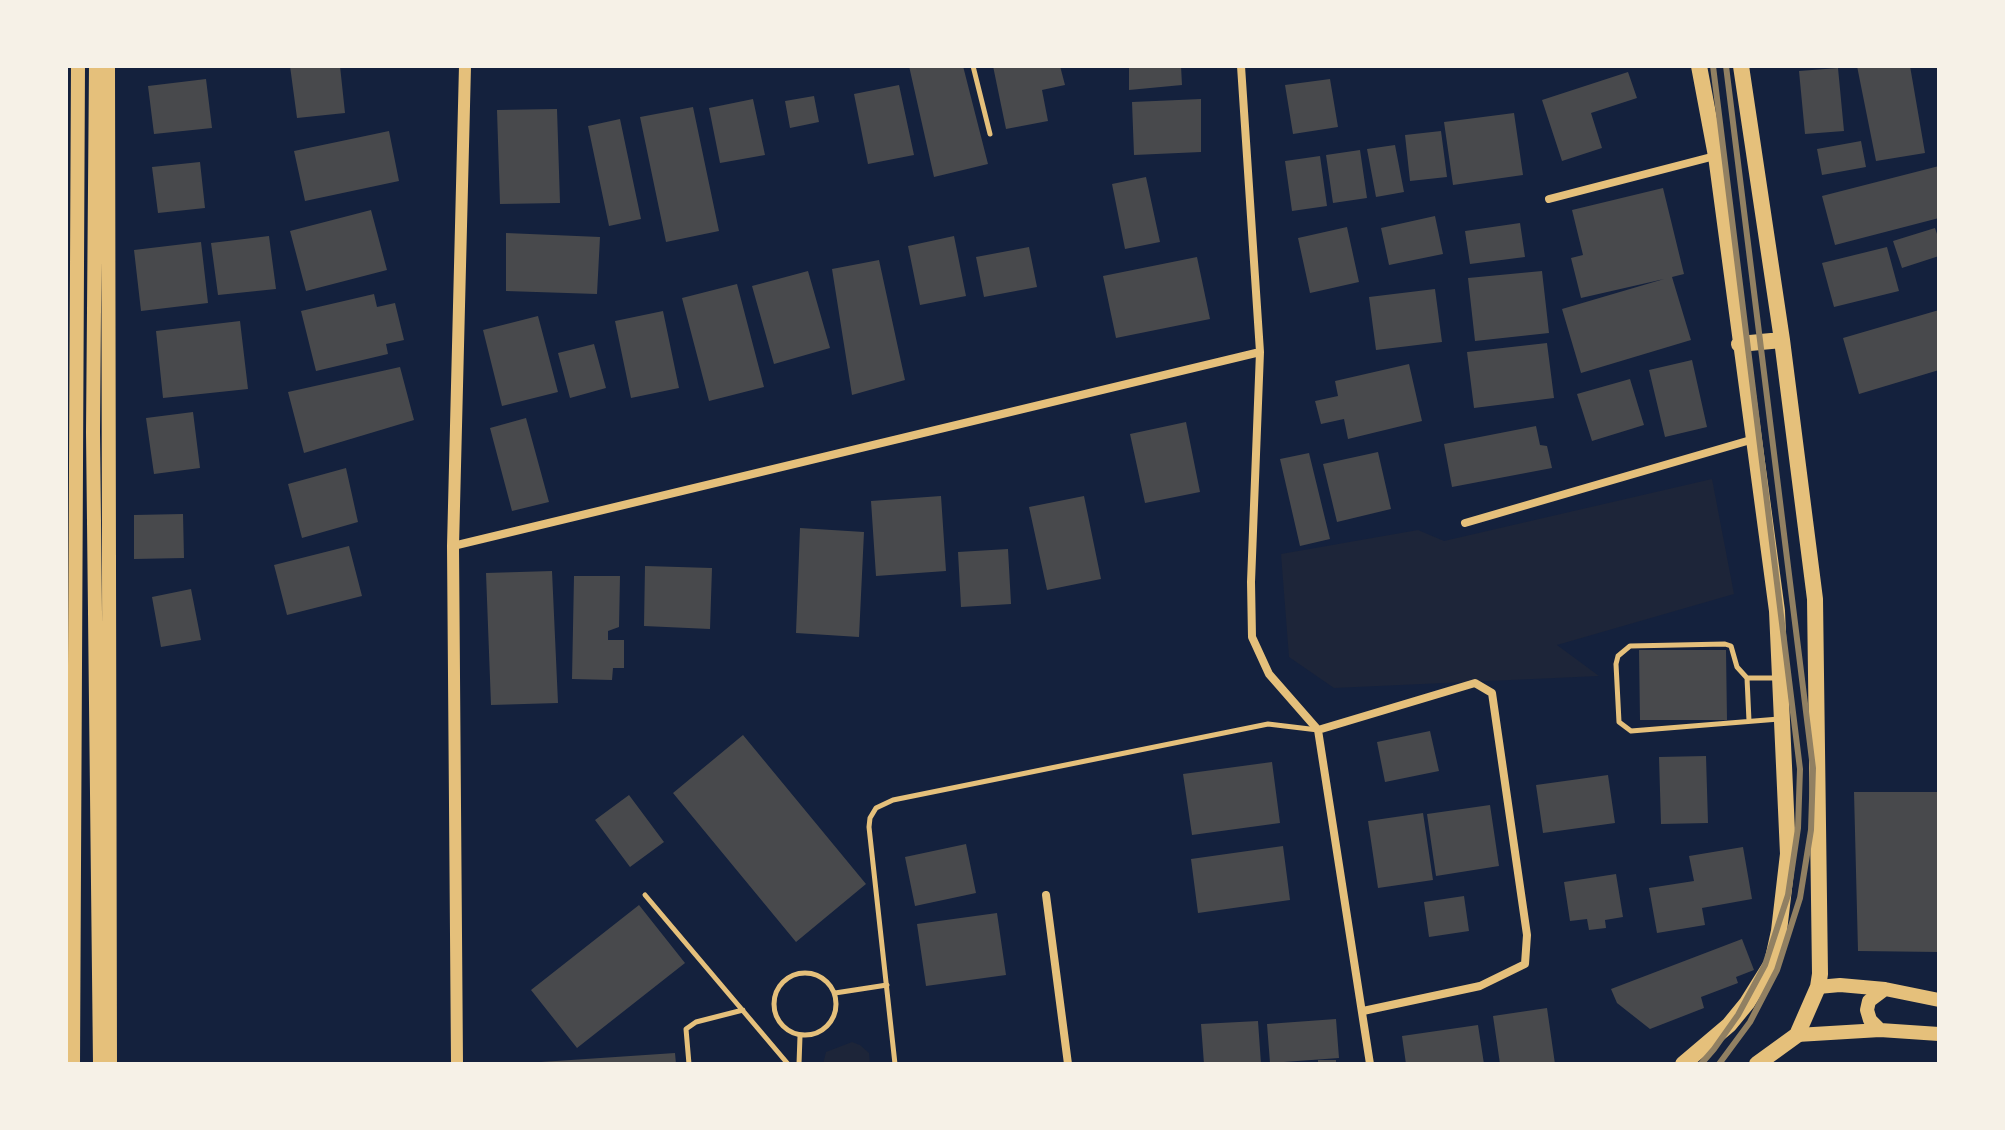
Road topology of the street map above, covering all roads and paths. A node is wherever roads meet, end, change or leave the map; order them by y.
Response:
1 (78, 66) edge
2 (96, 66) edge
3 (108, 66) edge
4 (465, 66) edge
5 (973, 66) edge
6 (1241, 66) edge
7 (1699, 66) edge
8 (1741, 66) edge
9 (990, 134) dead end
10 (1716, 156) junction
11 (1549, 199) dead end
12 (1782, 340) junction
13 (1739, 344) junction
14 (1260, 352) junction
15 (1754, 439) junction
16 (1465, 523) dead end
17 (453, 546) junction
18 (1747, 678) junction
19 (1781, 678) junction
20 (1784, 718) junction
21 (1749, 721) junction
22 (1318, 730) junction
23 (645, 895) dead end
24 (1046, 895) dead end
25 (887, 985) junction
26 (1818, 987) junction
27 (1885, 989) junction
28 (835, 993) junction
29 (1939, 1000) edge
30 (743, 1010) junction
31 (1363, 1011) junction
32 (1880, 1030) junction
33 (1939, 1034) edge
34 (1797, 1035) junction
35 (800, 1036) junction
36 (73, 1064) edge
37 (100, 1064) edge
38 (110, 1064) edge
39 (457, 1064) edge
40 (689, 1064) edge
41 (788, 1064) edge
42 (799, 1064) edge
43 (895, 1064) edge
44 (1068, 1064) edge
45 (1370, 1064) edge
46 (1683, 1064) edge
47 (1757, 1064) edge

1 - 36 main road
2 - 37 main road
3 - 38 main road
4 - 17 street
5 - 9 lane
6 - 14 street
7 - 10 main road
8 - 12 main road
10 - 11 street
10 - 13 main road
12 - 13 main road
12 - 26 main road
13 - 15 main road
14 - 17 street
14 - 22 street
15 - 16 street
15 - 19 main road
17 - 39 street
18 - 19 lane
18 - 21 lane
18 - 21 lane
19 - 20 main road
20 - 21 lane
20 - 46 main road
22 - 25 lane
22 - 31 street
22 - 31 street
23 - 30 lane
24 - 44 street
25 - 28 lane
25 - 43 lane
26 - 27 main road
26 - 34 main road
27 - 29 main road
27 - 32 main road
28 - 35 lane
28 - 35 lane
30 - 40 lane
30 - 41 lane
31 - 45 street
32 - 33 main road
32 - 34 main road
34 - 47 main road
35 - 42 lane

